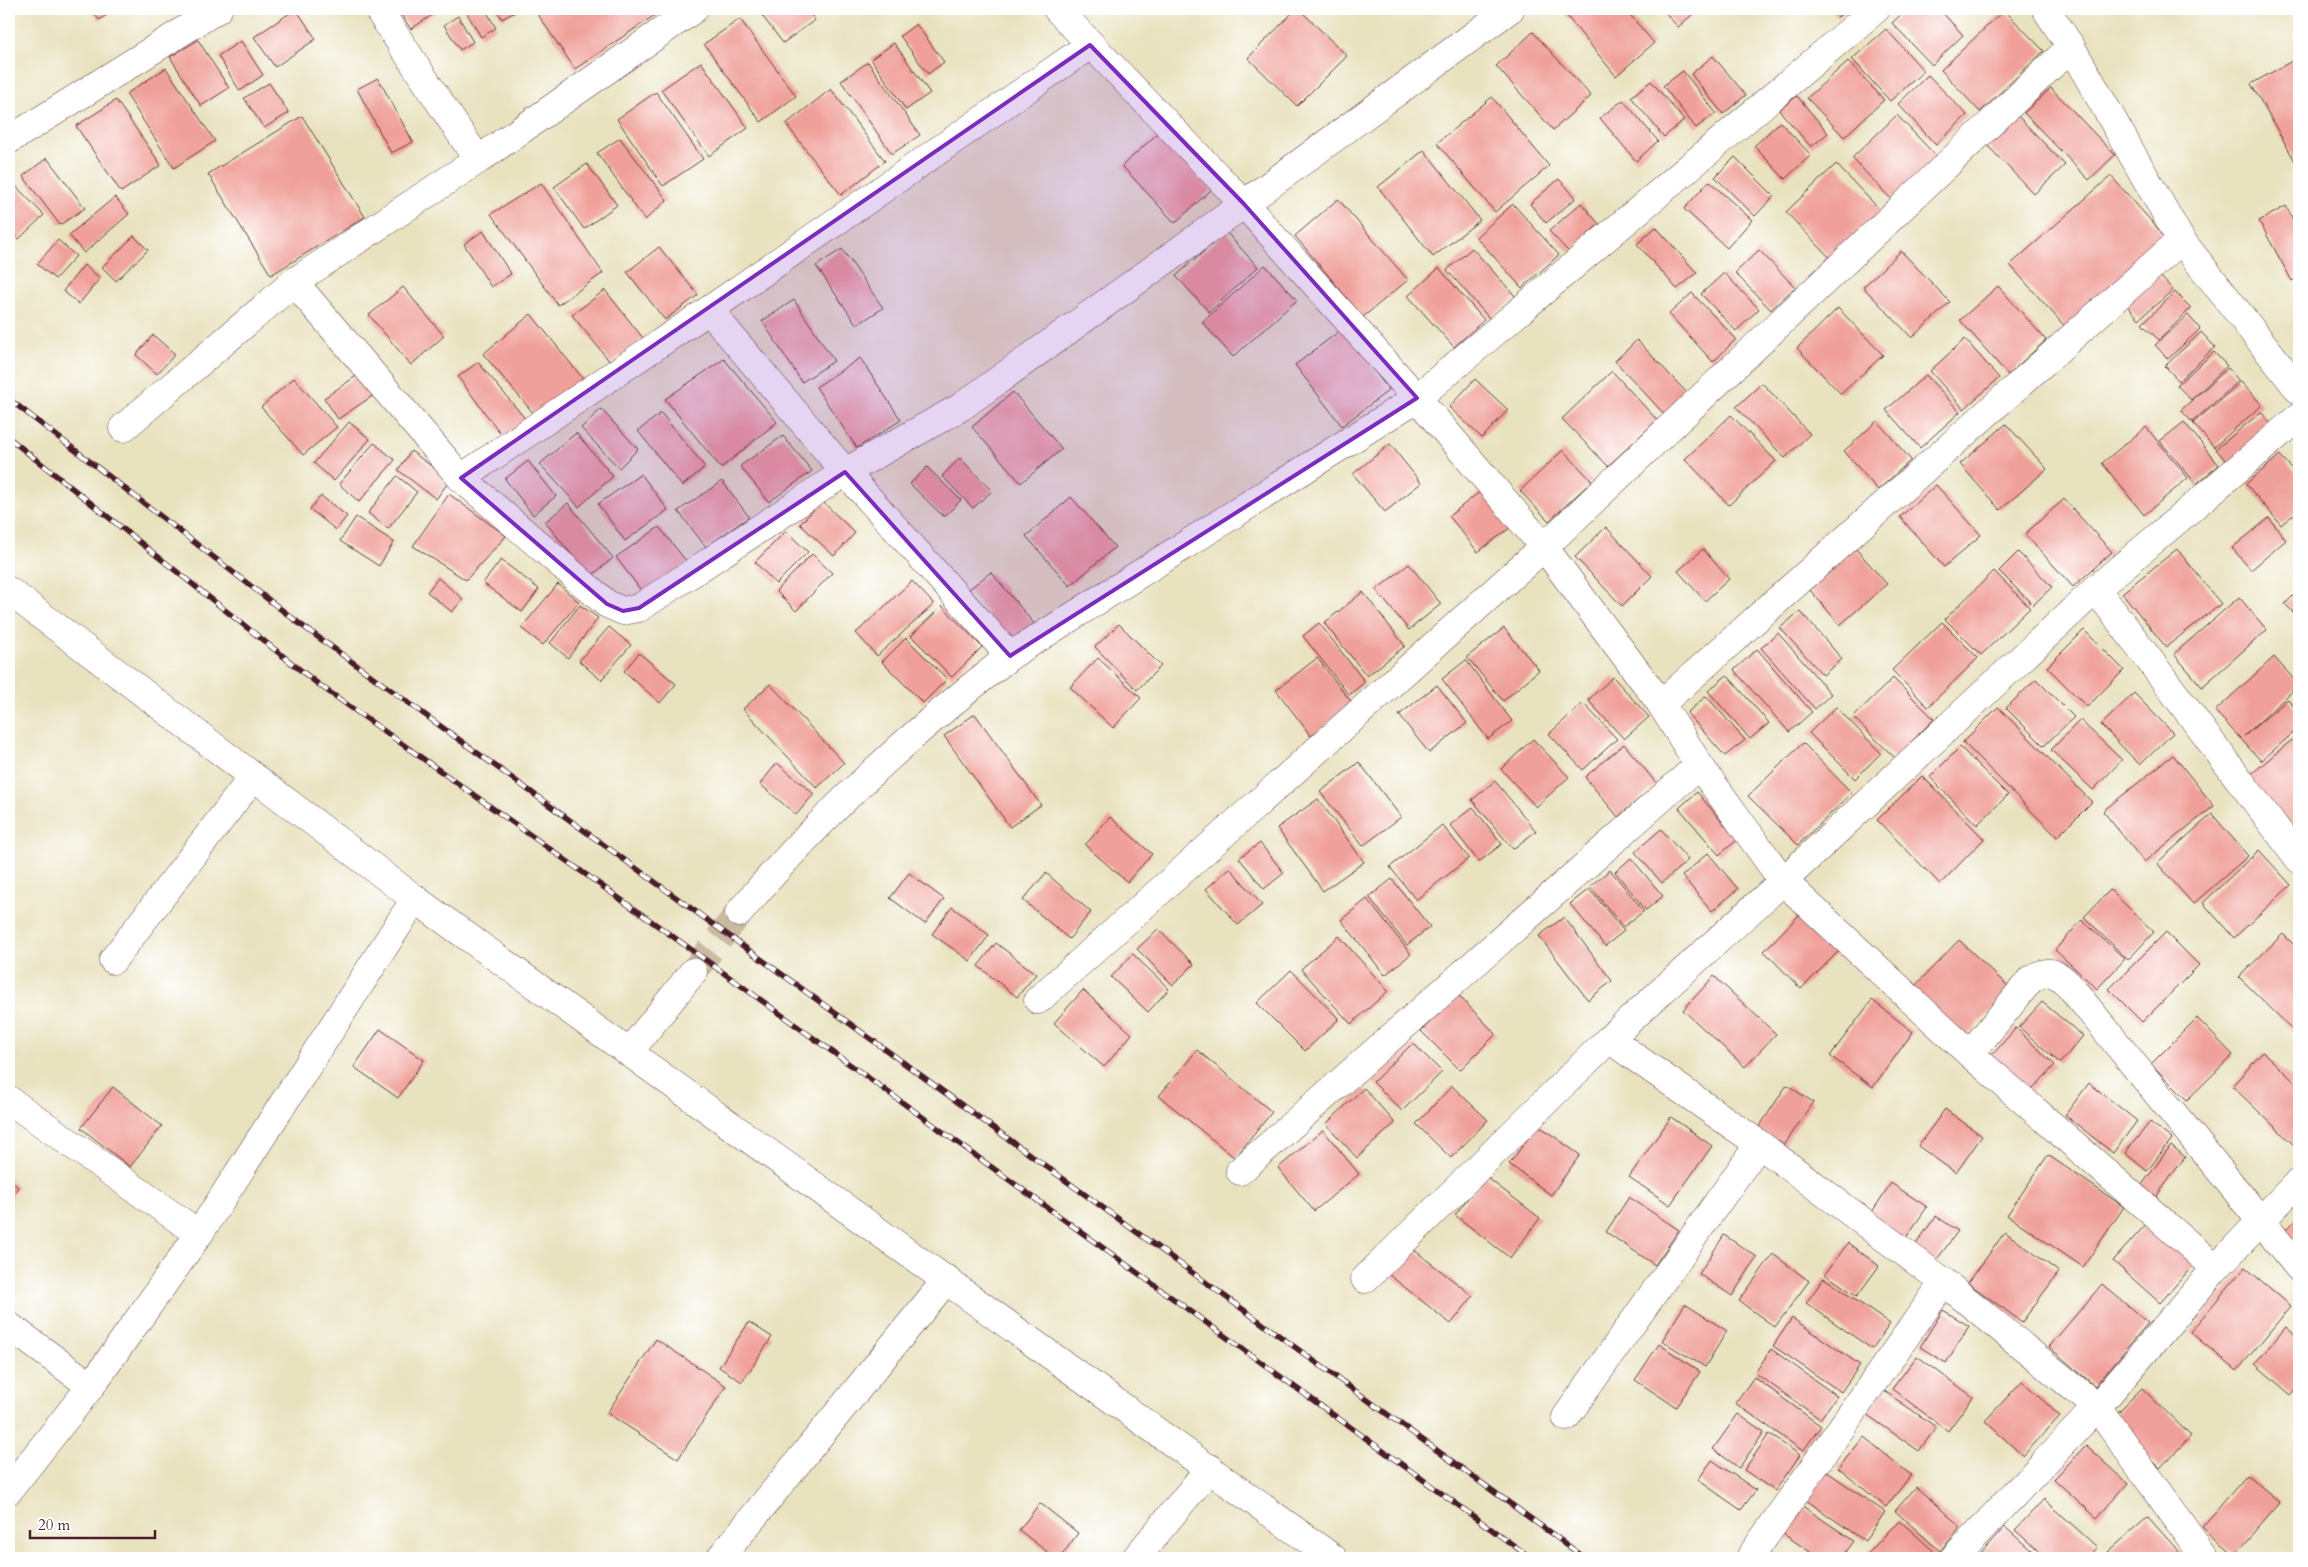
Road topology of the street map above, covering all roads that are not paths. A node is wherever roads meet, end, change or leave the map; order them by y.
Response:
1 (218, 9) edge
2 (378, 9) edge
3 (694, 9) edge
4 (1057, 9) edge
5 (1510, 9) edge
6 (1876, 9) edge
7 (2046, 9) edge
8 (1090, 45) junction
9 (2071, 47) junction
10 (9, 140) edge
11 (478, 160) junction
12 (1244, 204) junction
13 (2181, 240) junction
14 (294, 282) junction
15 (709, 310) junction
16 (2299, 390) edge
17 (1417, 398) junction
18 (2299, 417) edge
19 (123, 428) dead end
20 (845, 472) junction
21 (461, 478) junction
22 (1544, 547) junction
23 (2096, 589) junction
24 (9, 591) edge
25 (1010, 656) junction
26 (1661, 704) junction
27 (1699, 765) junction
28 (253, 776) junction
29 (2299, 859) edge
30 (1783, 881) junction
31 (415, 899) junction
32 (739, 913) tunnel mouth
33 (113, 960) dead end
34 (693, 972) tunnel mouth
35 (1038, 1000) dead end
36 (1609, 1039) junction
37 (629, 1052) junction
38 (1970, 1054) junction
39 (9, 1100) edge
40 (1759, 1144) junction
41 (1240, 1171) dead end
42 (2299, 1180) edge
43 (2262, 1220) junction
44 (199, 1234) junction
45 (2216, 1268) junction
46 (2299, 1268) edge
47 (947, 1279) junction
48 (1365, 1279) dead end
49 (1944, 1282) junction
50 (9, 1326) edge
51 (91, 1386) junction
52 (2097, 1407) junction
53 (1566, 1417) dead end
54 (1210, 1468) junction
55 (9, 1490) edge
56 (1326, 1556) edge
57 (1751, 1556) dead end
58 (720, 1558) edge
59 (1136, 1558) edge
60 (1954, 1558) edge
61 (2205, 1558) edge

1 - 10 street
2 - 11 street
3 - 11 street
4 - 8 street
5 - 12 street
6 - 17 street
7 - 9 street
8 - 12 street
8 - 15 street
9 - 13 street
9 - 22 street
11 - 14 street
12 - 17 street
12 - 20 street
13 - 16 street
13 - 26 street
14 - 19 street
14 - 21 street
15 - 20 street
15 - 21 street
17 - 22 street
17 - 25 street
18 - 23 street
20 - 21 street
20 - 25 street
22 - 26 street
22 - 35 street
23 - 29 street
23 - 30 street
24 - 28 street
25 - 32 street
26 - 27 street
27 - 30 street
27 - 41 street
28 - 31 street
28 - 33 street
30 - 36 street
30 - 38 street
31 - 37 street
31 - 44 street
34 - 37 street
36 - 40 street
36 - 48 street
37 - 47 street
38 - 43 street
38 - 45 street
39 - 44 street
40 - 49 street
40 - 53 street
42 - 43 street
43 - 45 street
43 - 46 street
44 - 51 street
45 - 52 street
47 - 54 street
47 - 58 street
49 - 52 street
49 - 57 street
50 - 51 street
51 - 55 street
52 - 60 street
52 - 61 street
54 - 56 street
54 - 59 street

